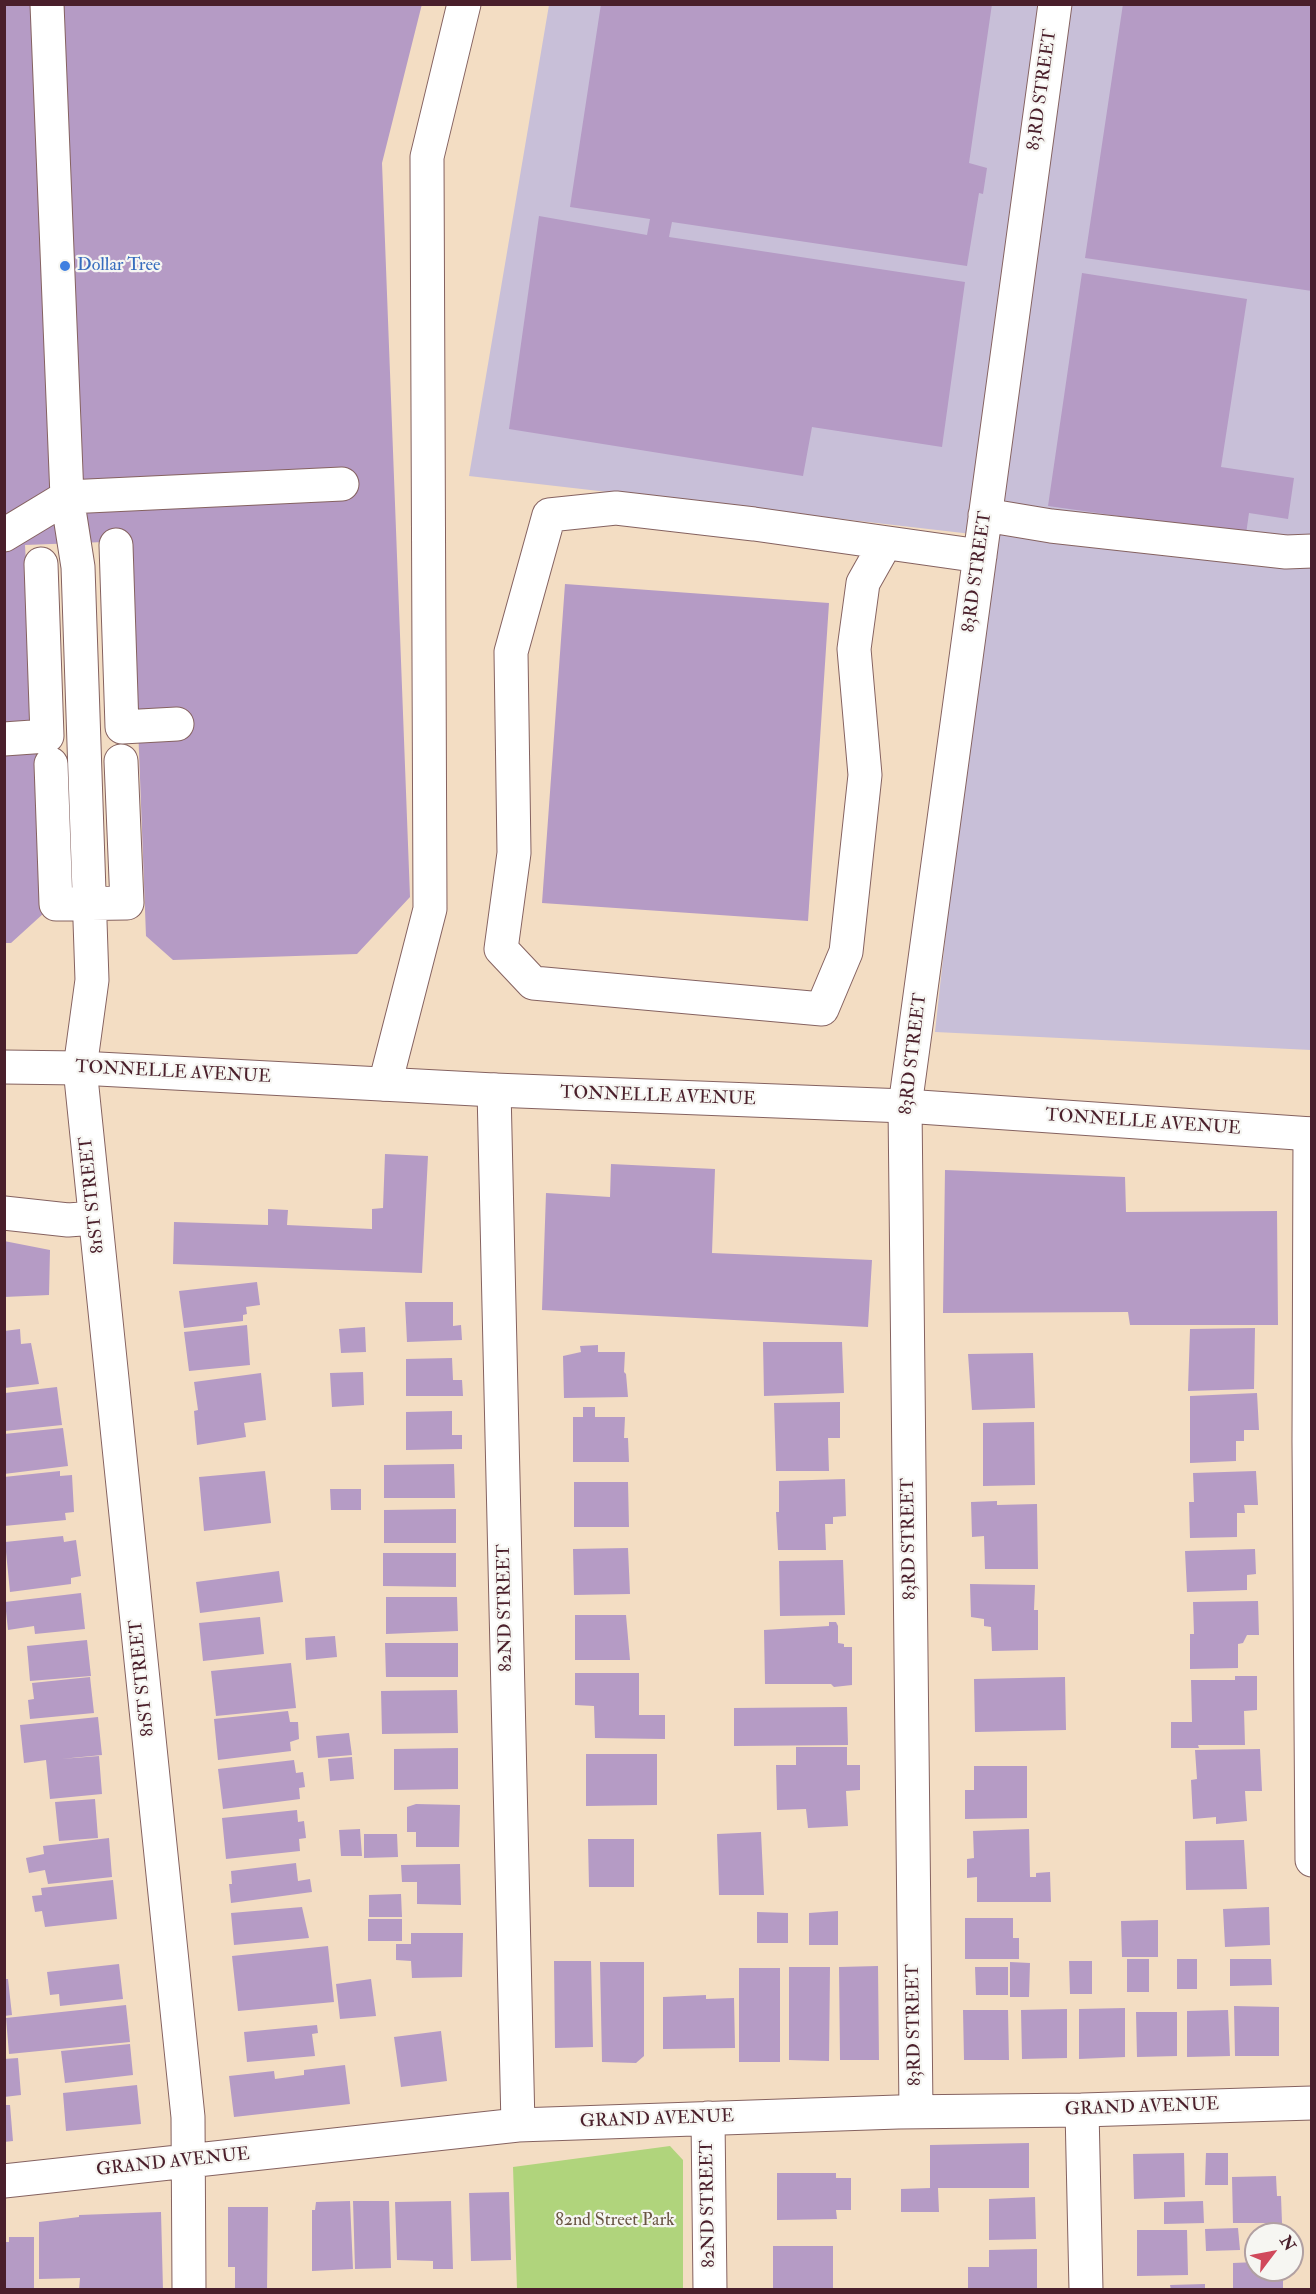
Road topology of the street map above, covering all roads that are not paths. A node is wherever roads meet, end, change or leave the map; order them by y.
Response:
1 (47, 4) edge
2 (464, 4) edge
3 (1055, 4) edge
4 (342, 484) dead end
5 (67, 497) junction
6 (985, 515) junction
7 (4, 535) edge
8 (116, 544) dead end
9 (885, 544) junction
10 (1311, 551) edge
11 (980, 556) junction
12 (41, 564) dead end
13 (177, 724) dead end
14 (4, 739) edge
15 (121, 761) dead end
16 (51, 764) dead end
17 (89, 904) junction
18 (4, 1067) edge
19 (80, 1068) junction
20 (385, 1084) junction
21 (494, 1090) junction
22 (905, 1106) junction
23 (1311, 1134) edge
24 (4, 1213) edge
25 (95, 1218) junction
26 (1310, 1441) edge
27 (1311, 1841) edge
28 (1311, 2103) edge
29 (1082, 2110) junction
30 (916, 2111) junction
31 (708, 2118) junction
32 (518, 2126) junction
33 (189, 2162) junction
34 (4, 2181) edge
35 (189, 2289) edge
36 (710, 2289) edge
37 (1086, 2289) edge

1 - 5 street, 81ST STREET
2 - 20 street
3 - 6 street, 83RD STREET
4 - 5 street
5 - 7 street
5 - 17 street, 81ST STREET
6 - 10 street
6 - 11 street, 83RD STREET
8 - 13 street
9 - 9 street
9 - 11 street
11 - 22 street, 83RD STREET
12 - 14 street
15 - 17 street
16 - 17 street
17 - 19 street, 81ST STREET
18 - 19 street, TONNELLE AVENUE
19 - 20 street, TONNELLE AVENUE
19 - 25 street, 81ST STREET
20 - 21 street, TONNELLE AVENUE
21 - 22 street, TONNELLE AVENUE
21 - 32 street, 82ND STREET
22 - 23 street, TONNELLE AVENUE
22 - 30 street, 83RD STREET
23 - 26 street
24 - 25 street
25 - 33 street, 81ST STREET
26 - 27 street
28 - 29 street, GRAND AVENUE
29 - 30 street, GRAND AVENUE
29 - 37 street
30 - 31 street, GRAND AVENUE
31 - 32 street, GRAND AVENUE
31 - 36 street, 82ND STREET
32 - 33 street, GRAND AVENUE
33 - 34 street, GRAND AVENUE
33 - 35 street, 81ST STREET

